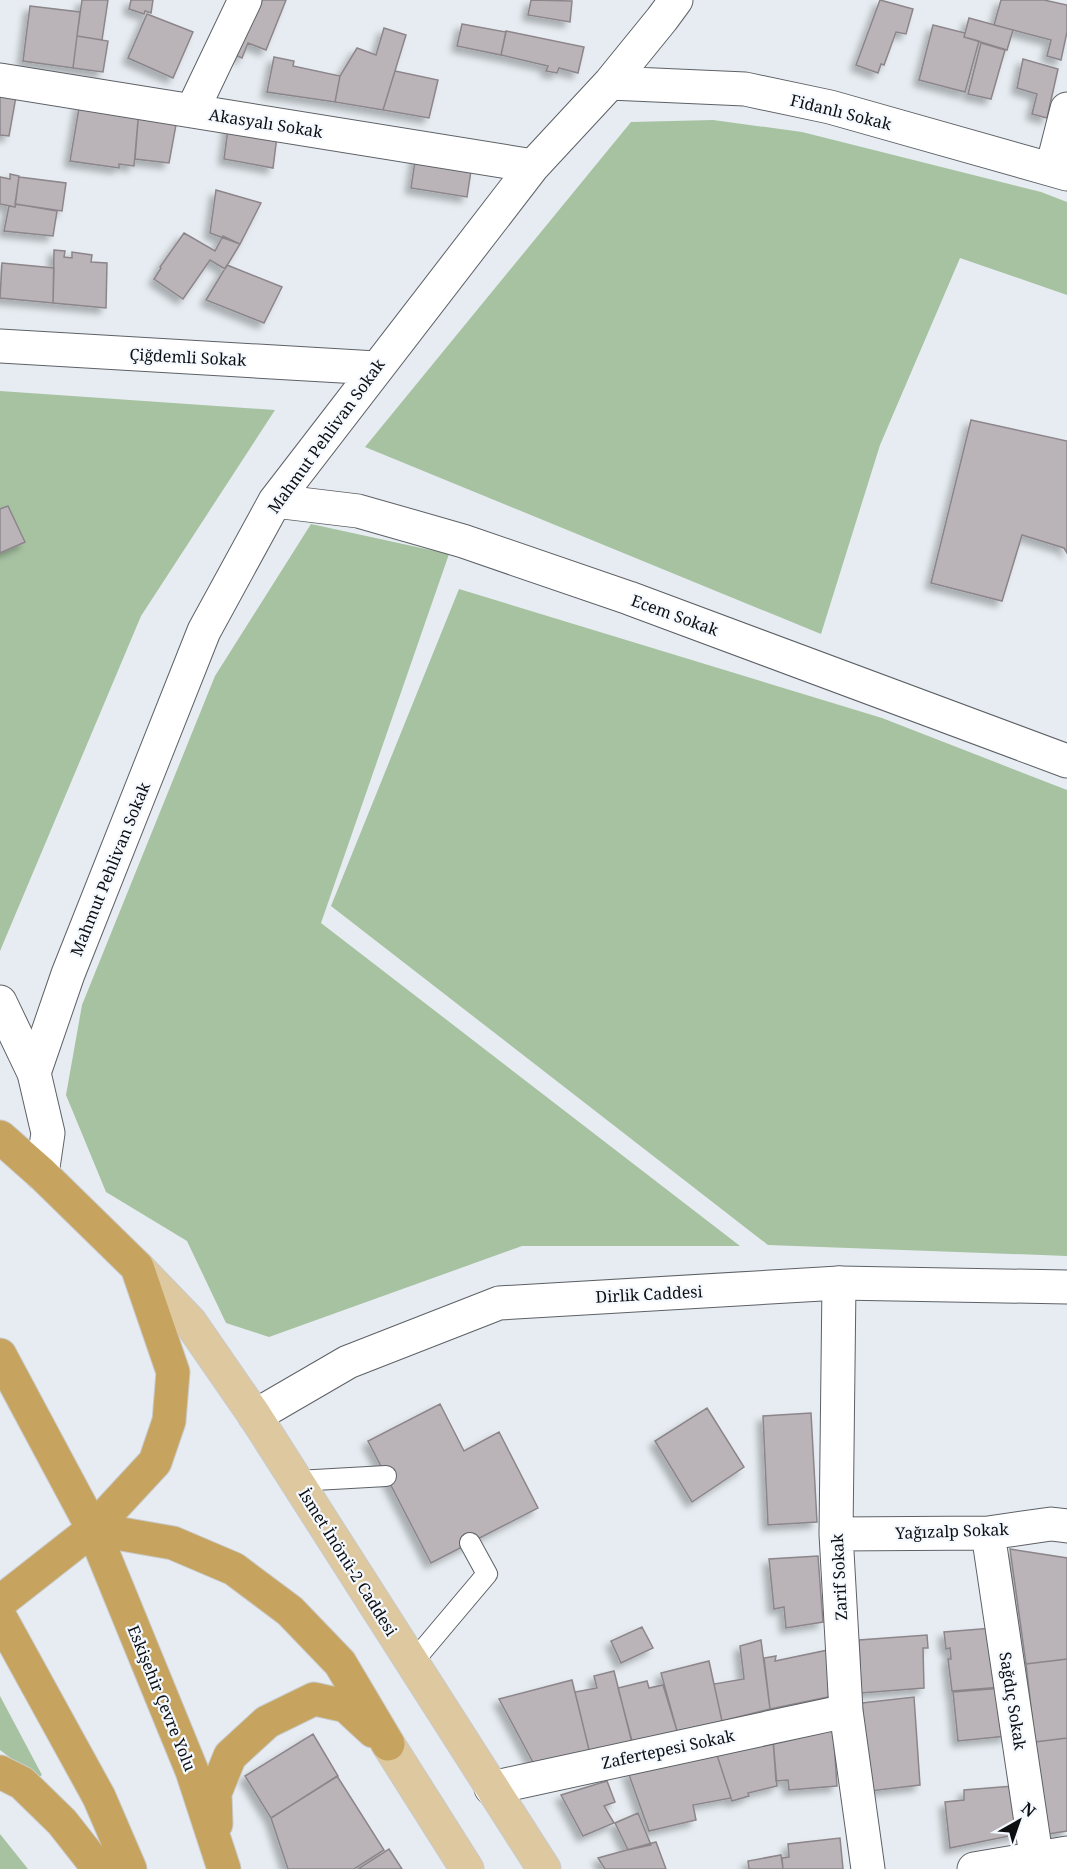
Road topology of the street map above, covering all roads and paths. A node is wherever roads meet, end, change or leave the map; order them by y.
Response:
1 (245, 0) edge
2 (676, 0) edge
3 (0, 80) edge
4 (610, 83) junction
5 (1067, 109) edge
6 (192, 111) junction
7 (533, 166) junction
8 (1060, 171) edge
9 (0, 346) edge
10 (376, 368) junction
11 (275, 501) junction
12 (1067, 761) edge
13 (0, 1002) edge
14 (34, 1073) junction
15 (0, 1137) edge
16 (42, 1174) junction
17 (137, 1267) junction
18 (839, 1282) junction
19 (1067, 1287) edge
20 (0, 1355) edge
21 (255, 1416) junction
22 (386, 1476) dead end
23 (297, 1481) junction
24 (1067, 1526) edge
25 (93, 1529) junction
26 (988, 1533) junction
27 (836, 1534) junction
28 (470, 1543) dead end
29 (0, 1602) edge
30 (0, 1617) edge
31 (412, 1663) junction
32 (846, 1711) junction
33 (388, 1744) junction
34 (0, 1772) edge
35 (491, 1788) junction
36 (220, 1855) edge
37 (1047, 1860) edge
38 (99, 1869) edge
39 (130, 1869) edge
40 (467, 1869) edge
41 (544, 1869) edge
42 (868, 1869) edge
43 (974, 1869) edge

1 - 6 street
2 - 4 street, Mahmut Pehlivan Sokak
3 - 6 street, Akasyalı Sokak
4 - 7 street, Mahmut Pehlivan Sokak
4 - 8 street, Fidanlı Sokak
5 - 8 street
6 - 7 street, Akasyalı Sokak
7 - 10 street, Mahmut Pehlivan Sokak
9 - 10 street, Çiğdemli Sokak
10 - 11 street, Mahmut Pehlivan Sokak
11 - 12 street, Ecem Sokak
11 - 14 street, Mahmut Pehlivan Sokak
13 - 14 street
14 - 16 street
15 - 16 highway
16 - 17 highway
17 - 21 main road, İsmet İnönü-2 Caddesi
17 - 25 highway
18 - 19 street, Dirlik Caddesi
18 - 21 street, Dirlik Caddesi
18 - 27 street, Zarif Sokak
20 - 25 highway, Eskişehir Çevre Yolu
21 - 23 main road, İsmet İnönü-2 Caddesi
22 - 23 lane
23 - 31 main road, İsmet İnönü-2 Caddesi
24 - 26 street, Yağızalp Sokak
25 - 29 highway
25 - 33 highway
25 - 36 highway, Eskişehir Çevre Yolu
26 - 27 street, Yağızalp Sokak
26 - 37 street, Sağdıç Sokak
27 - 32 street, Zarif Sokak
28 - 31 lane
30 - 39 highway
31 - 35 main road, İsmet İnönü-2 Caddesi
32 - 35 street, Zafertepesi Sokak
32 - 42 street, Zarif Sokak
33 - 36 highway
33 - 40 main road
34 - 38 highway
35 - 41 main road, İsmet İnönü-2 Caddesi
37 - 43 street

